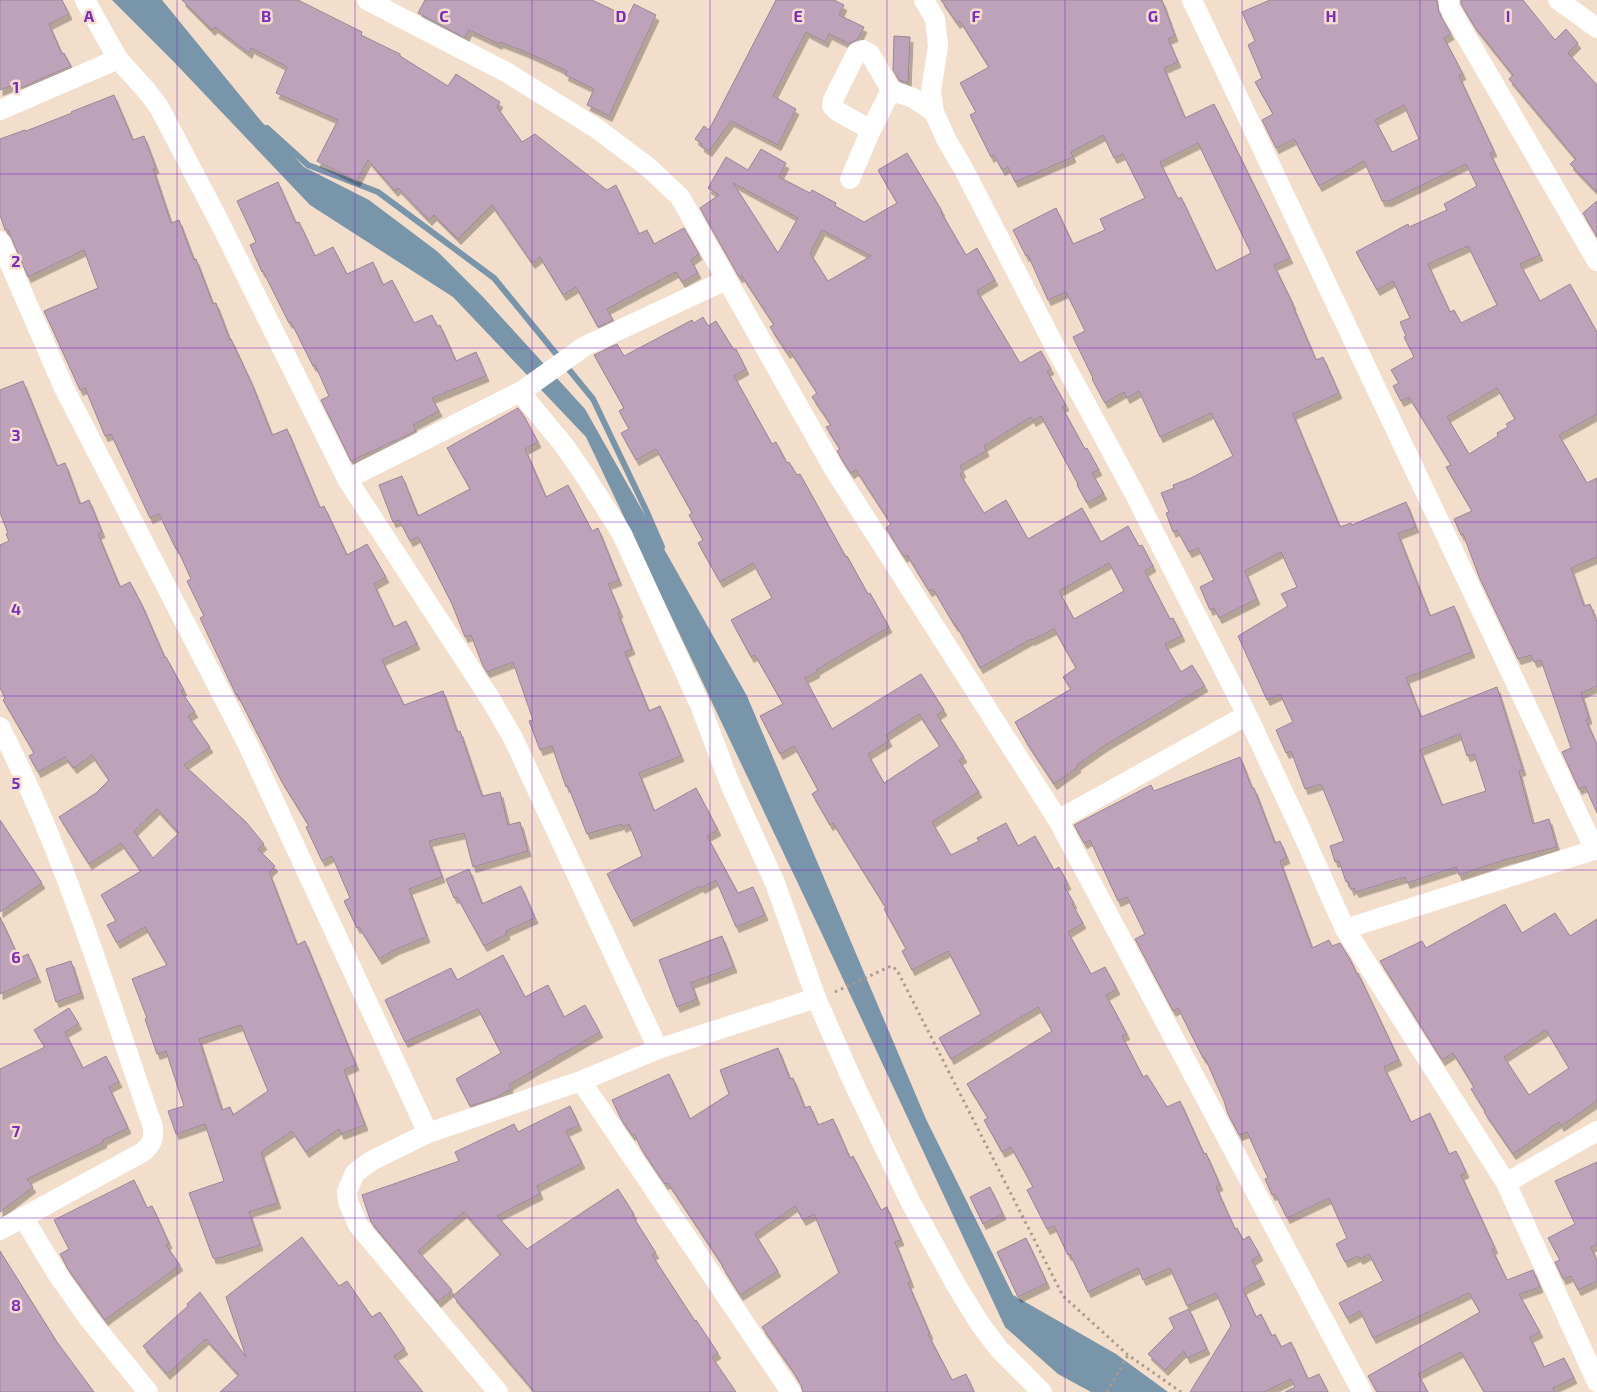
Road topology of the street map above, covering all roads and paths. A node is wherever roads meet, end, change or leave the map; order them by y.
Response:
1 (85, 0) edge
2 (367, 0) edge
3 (924, 0) edge
4 (1192, 0) edge
5 (1449, 0) edge
6 (1558, 0) edge
7 (1597, 28) edge
8 (118, 59) junction
9 (891, 90) junction
10 (0, 110) edge
11 (934, 112) junction
12 (871, 130) junction
13 (850, 179) dead end
14 (0, 241) edge
15 (1597, 261) edge
16 (726, 280) junction
17 (521, 392) junction
18 (347, 479) junction
19 (1247, 715) junction
20 (0, 727) edge
21 (1058, 820) junction
22 (1596, 850) edge
23 (1345, 929) junction
24 (838, 991) dead end
25 (816, 998) junction
26 (658, 1049) junction
27 (582, 1081) junction
28 (1597, 1131) edge
29 (428, 1133) junction
30 (1506, 1183) junction
31 (23, 1217) junction
32 (0, 1230) edge
33 (1128, 1357) junction
34 (1597, 1382) edge
35 (148, 1392) edge
36 (498, 1392) edge
37 (791, 1392) edge
38 (1042, 1392) edge
39 (1107, 1392) edge
40 (1181, 1392) edge
41 (1362, 1392) edge

1 - 8 street
2 - 16 street
3 - 11 street
4 - 22 street
5 - 15 street
6 - 7 street
8 - 10 street
8 - 18 street
9 - 11 street
9 - 12 street
9 - 12 street
11 - 19 street
12 - 13 street
14 - 29 street
16 - 17 street
16 - 21 street
17 - 18 street
17 - 25 street
18 - 26 street
19 - 21 street
19 - 23 street
20 - 31 street
21 - 41 street
22 - 23 street
23 - 30 street
24 - 33 path
25 - 26 street
25 - 38 street
26 - 27 street
27 - 29 street
27 - 37 street
28 - 30 street
29 - 36 street
30 - 34 street
31 - 32 street
31 - 35 street
33 - 39 path
33 - 40 path

